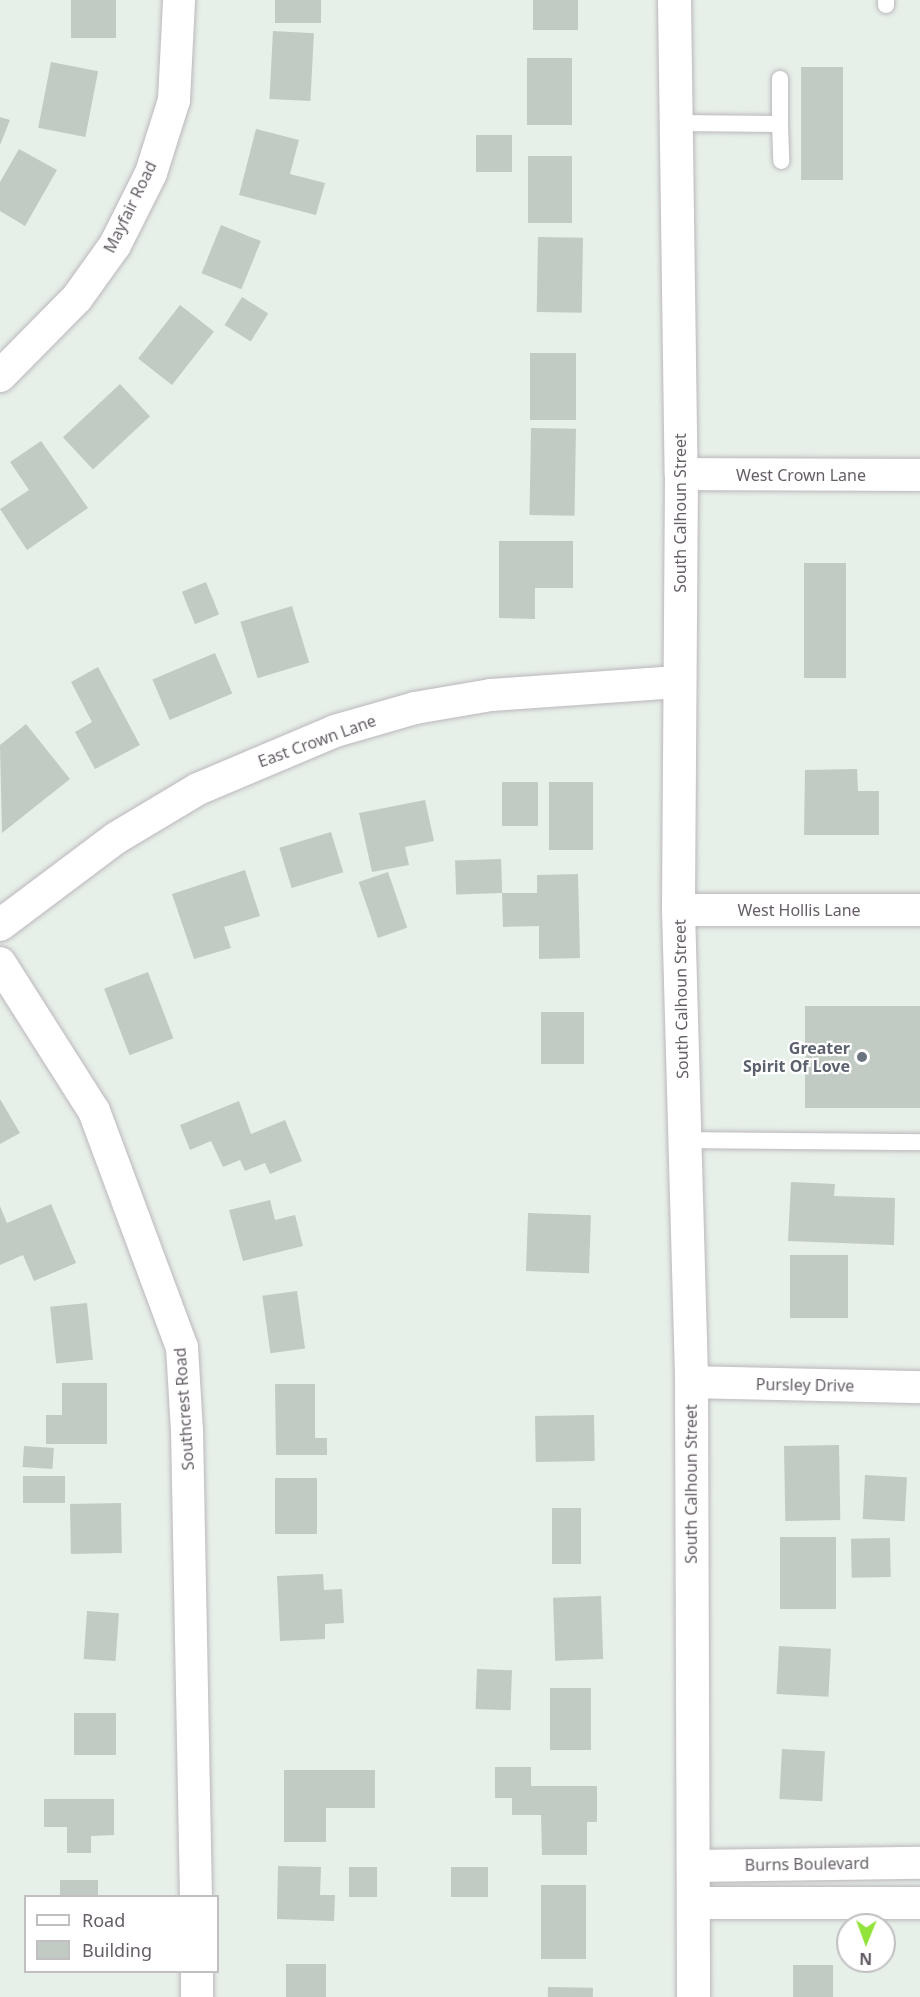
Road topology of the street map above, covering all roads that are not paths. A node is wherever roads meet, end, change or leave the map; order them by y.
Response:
1 (178, 0) edge
2 (674, 0) edge
3 (780, 79) dead end
4 (676, 123) junction
5 (780, 124) junction
6 (781, 161) dead end
7 (0, 376) edge
8 (681, 474) junction
9 (920, 475) edge
10 (678, 682) junction
11 (678, 910) junction
12 (920, 910) edge
13 (0, 925) edge
14 (0, 963) edge
15 (684, 1140) junction
16 (920, 1142) edge
17 (691, 1382) junction
18 (920, 1387) edge
19 (920, 1863) edge
20 (693, 1866) junction
21 (196, 1895) edge
22 (693, 1903) junction
23 (920, 1903) edge
24 (197, 1973) edge
25 (197, 1997) edge
26 (693, 1997) edge

1 - 7 street, Mayfair Road
2 - 4 street, South Calhoun Street
3 - 5 lane
4 - 5 lane
4 - 8 street, South Calhoun Street
5 - 6 lane
8 - 9 street, West Crown Lane
8 - 10 street, South Calhoun Street
10 - 11 street, South Calhoun Street
10 - 13 street, East Crown Lane
11 - 12 street, West Hollis Lane
11 - 15 street, South Calhoun Street
14 - 21 street, Southcrest Road
15 - 16 lane
15 - 17 street, South Calhoun Street
17 - 18 street, Pursley Drive
17 - 20 street, South Calhoun Street
19 - 20 street, Burns Boulevard
20 - 22 street, South Calhoun Street
22 - 23 street
22 - 26 street, South Calhoun Street
24 - 25 street

